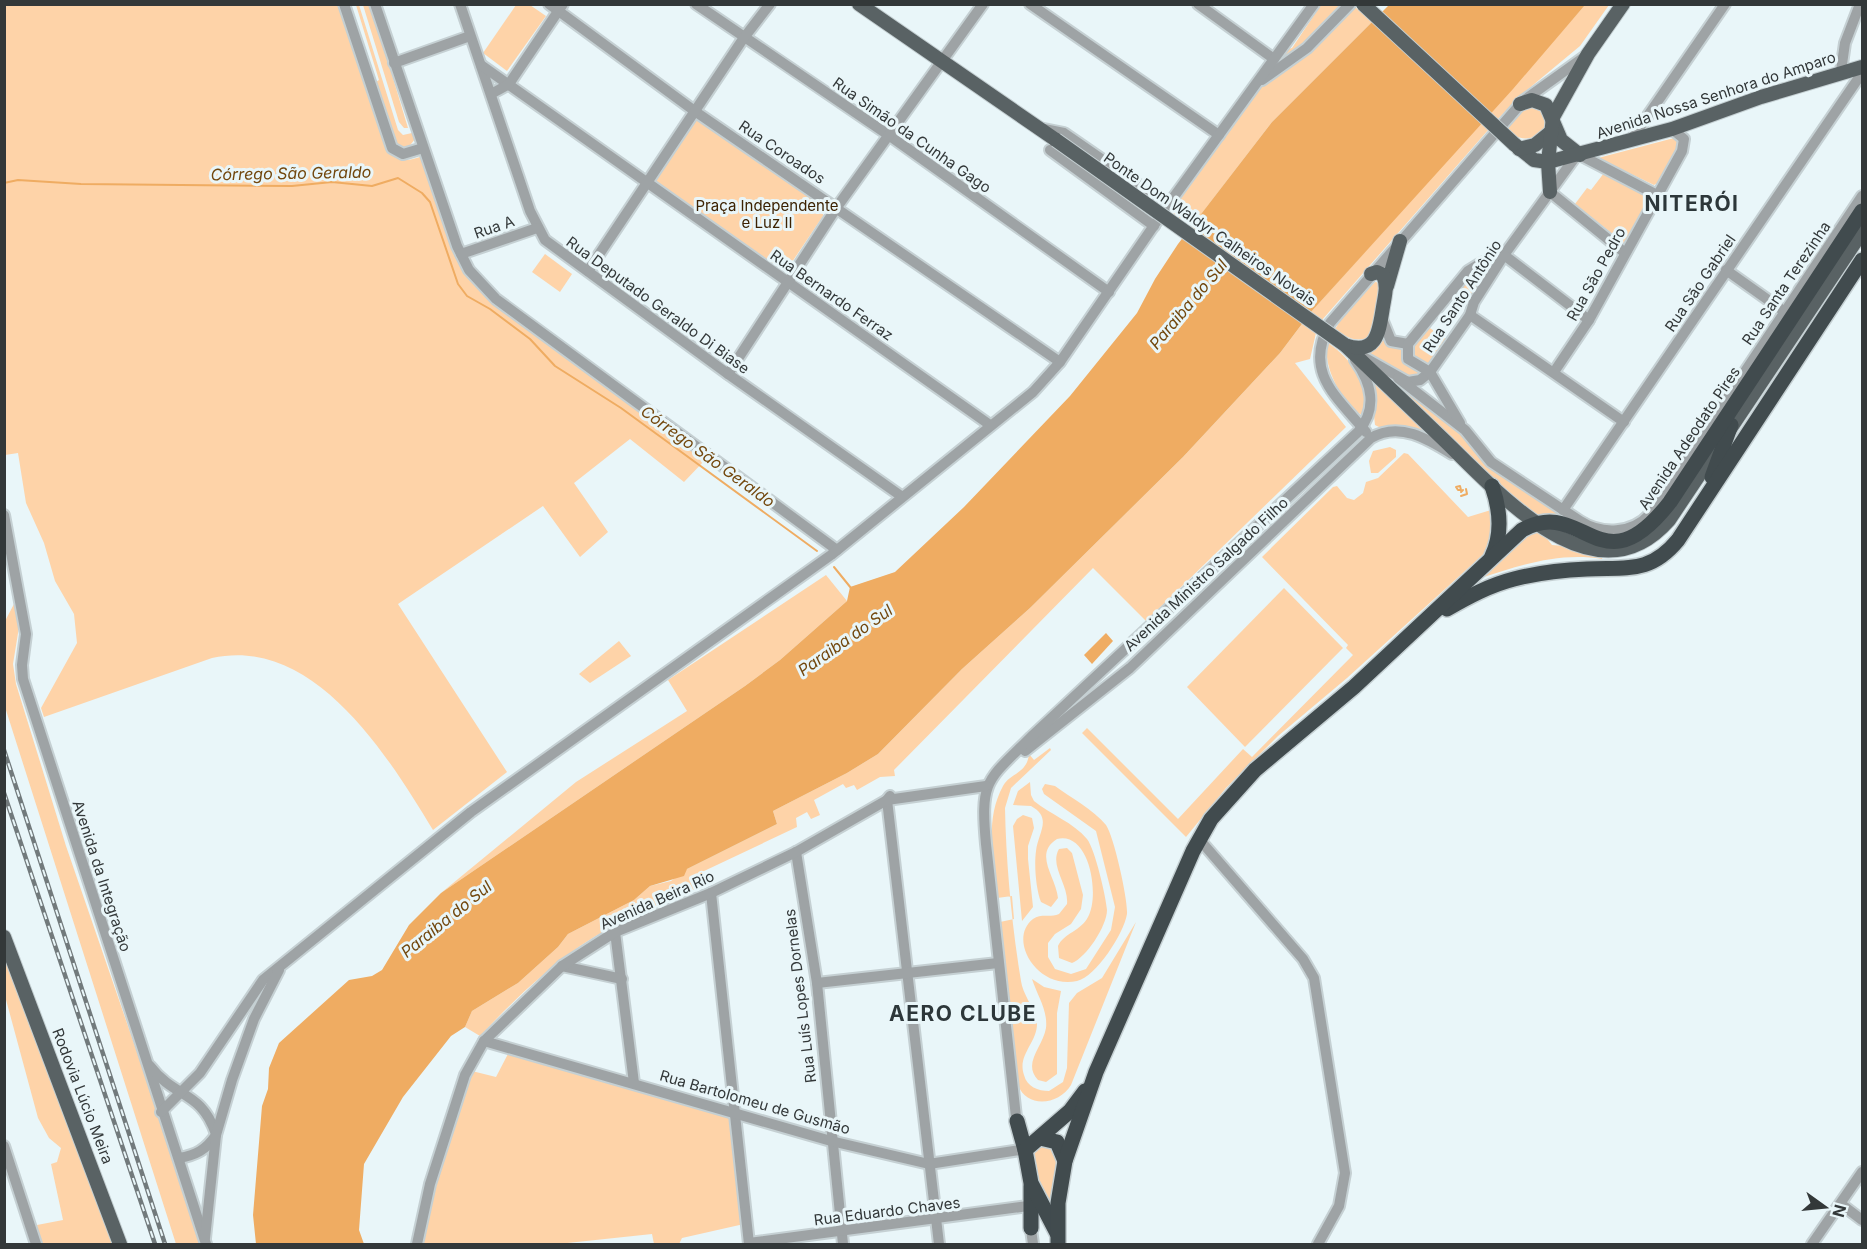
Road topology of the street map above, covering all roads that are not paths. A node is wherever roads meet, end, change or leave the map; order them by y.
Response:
1 (344, 4) edge
2 (375, 4) edge
3 (460, 4) edge
4 (549, 4) edge
5 (696, 4) edge
6 (770, 4) edge
7 (859, 4) edge
8 (983, 4) edge
9 (1030, 4) edge
10 (1198, 4) edge
11 (1314, 4) edge
12 (1350, 4) edge
13 (1623, 4) edge
14 (1725, 4) edge
15 (1860, 4) edge
16 (1368, 7) edge
17 (561, 8) edge
18 (470, 36) junction
19 (743, 39) junction
20 (1588, 54) junction
21 (1274, 59) junction
22 (942, 62) junction
23 (394, 63) junction
24 (481, 65) junction
25 (1863, 67) edge
26 (1841, 71) junction
27 (1863, 73) edge
28 (1257, 82) junction
29 (508, 84) junction
30 (491, 94) junction
31 (1520, 104) junction
32 (696, 112) junction
33 (1553, 117) junction
34 (1039, 128) junction
35 (1672, 129) junction
36 (1551, 132) junction
37 (1219, 135) junction
38 (890, 136) junction
39 (1631, 140) junction
40 (1053, 145) junction
41 (1516, 147) junction
42 (423, 148) junction
43 (1578, 155) junction
44 (1548, 162) junction
45 (646, 184) junction
46 (1550, 192) junction
47 (1657, 195) junction
48 (1863, 196) edge
49 (1168, 205) junction
50 (837, 207) junction
51 (1863, 211) edge
52 (1154, 226) junction
53 (537, 228) junction
54 (1863, 232) edge
55 (1400, 241) junction
56 (1625, 253) junction
57 (460, 254) junction
58 (1504, 255) junction
59 (1863, 260) edge
60 (1726, 270) junction
61 (588, 272) junction
62 (1371, 274) junction
63 (788, 283) junction
64 (1387, 286) junction
65 (1109, 292) junction
66 (1785, 312) junction
67 (1470, 315) junction
68 (1382, 318) junction
69 (1589, 320) junction
70 (1408, 344) junction
71 (1350, 350) junction
72 (1060, 362) junction
73 (1430, 372) junction
74 (1554, 372) junction
75 (728, 374) junction
76 (1398, 378) junction
77 (1624, 422) junction
78 (990, 425) junction
79 (1731, 425) junction
80 (1362, 427) junction
81 (1465, 430) junction
82 (1371, 438) junction
83 (1466, 462) junction
84 (1492, 486) junction
85 (901, 496) junction
86 (1702, 502) junction
87 (1563, 510) junction
88 (4, 515) edge
89 (1539, 523) junction
90 (834, 552) junction
91 (1488, 562) junction
92 (1426, 620) junction
93 (986, 786) junction
94 (965, 790) junction
95 (890, 796) junction
96 (984, 799) junction
97 (1199, 839) junction
98 (796, 852) junction
99 (711, 893) junction
100 (4, 927) edge
101 (615, 932) junction
102 (4, 937) edge
103 (14, 959) junction
104 (998, 963) junction
105 (562, 966) junction
106 (280, 967) junction
107 (908, 973) junction
108 (622, 979) junction
109 (817, 983) junction
110 (484, 1041) junction
111 (149, 1064) junction
112 (1096, 1072) junction
113 (634, 1083) junction
114 (181, 1093) junction
115 (161, 1112) junction
116 (734, 1112) junction
117 (1017, 1121) joint
118 (216, 1135) junction
119 (1040, 1138) junction
120 (831, 1141) junction
121 (4, 1146) edge
122 (1023, 1150) junction
123 (179, 1158) junction
124 (1065, 1161) junction
125 (930, 1164) junction
126 (1863, 1172) edge
127 (1031, 1183) junction
128 (1840, 1204) junction
129 (1028, 1206) junction
130 (937, 1220) junction
131 (1863, 1220) edge
132 (1031, 1228) junction
133 (841, 1232) junction
134 (1058, 1239) edge
135 (205, 1243) edge
136 (749, 1244) edge
137 (36, 1245) edge
138 (120, 1245) edge
139 (417, 1245) edge
140 (843, 1245) edge
141 (939, 1245) edge
142 (1033, 1245) edge
143 (1318, 1245) edge
144 (1812, 1245) edge

1 - 42 street
2 - 23 street
3 - 18 street, Rua Deputado Geraldo Di Biase
4 - 17 street, Rua Coroados
5 - 19 street, Rua Simão da Cunha Gago
6 - 19 street
7 - 22 main road, Ponte Dom Waldyr Calheiros Novais
8 - 22 street
9 - 37 street
10 - 21 street
11 - 21 street
12 - 28 street
13 - 20 main road
14 - 39 street
15 - 26 street
16 - 41 main road, bridge
17 - 29 street
17 - 32 street, Rua Coroados
18 - 23 street
18 - 24 street, Rua Deputado Geraldo Di Biase
19 - 32 street
19 - 38 street, Rua Simão da Cunha Gago
20 - 31 street
20 - 33 main road
21 - 28 street
22 - 34 main road, Ponte Dom Waldyr Calheiros Novais
22 - 38 street
23 - 42 street
24 - 29 street, Rua Bernardo Ferraz
24 - 30 street, Rua Deputado Geraldo Di Biase
25 - 26 main road, Avenida Nossa Senhora do Amparo
26 - 35 main road, Avenida Nossa Senhora do Amparo
27 - 60 street, Rua São Gabriel
28 - 37 street
29 - 30 street
29 - 45 street, Rua Bernardo Ferraz
30 - 53 street, Rua Deputado Geraldo Di Biase
31 - 33 main road
31 - 55 street
32 - 45 street
32 - 50 street, Rua Coroados
33 - 36 main road
33 - 43 main road
34 - 40 main road, Ponte Dom Waldyr Calheiros Novais
34 - 49 street
35 - 39 main road, Avenida Nossa Senhora do Amparo
35 - 47 street, Rua São Pedro
36 - 41 main road
36 - 44 main road
37 - 49 street
38 - 50 street
38 - 65 street, Rua Simão da Cunha Gago
39 - 43 main road, Avenida Nossa Senhora do Amparo
40 - 52 street
40 - 71 main road, Ponte Dom Waldyr Calheiros Novais, bridge
41 - 44 main road
42 - 57 street
43 - 44 main road, Avenida Nossa Senhora do Amparo
43 - 46 street, Rua Santo Antônio
43 - 47 street
44 - 46 main road
45 - 61 street
45 - 63 street, Rua Bernardo Ferraz
46 - 56 street
46 - 58 street, Rua Santo Antônio
47 - 56 street, Rua São Pedro
48 - 66 street, Rua Santa Terezinha
49 - 52 street
50 - 63 street
50 - 72 street, Rua Coroados
51 - 89 highway, Avenida Adeodato Pires
52 - 65 street
53 - 57 street, Rua A
53 - 61 street, Rua Deputado Geraldo Di Biase
54 - 79 main road
55 - 62 street
55 - 64 main road
56 - 69 street, Rua São Pedro
57 - 90 street
58 - 67 street, Rua Santo Antônio
58 - 69 street
58 - 70 street
59 - 86 highway
60 - 66 street
60 - 77 street, Rua São Gabriel
61 - 75 street, Rua Deputado Geraldo Di Biase
62 - 64 main road
62 - 80 street
63 - 75 street
63 - 78 street, Rua Bernardo Ferraz
64 - 68 main road
65 - 72 street
66 - 87 street, Rua Santa Terezinha
67 - 73 street, Rua Santo Antônio
67 - 74 street
68 - 70 street
68 - 71 main road
69 - 74 street, Rua São Pedro
70 - 73 street
71 - 76 street
71 - 80 street, Avenida Ministro Salgado Filho
71 - 83 main road
72 - 78 street
73 - 76 street, Rua Santo Antônio
73 - 81 street
74 - 77 street
75 - 85 street, Rua Deputado Geraldo Di Biase
76 - 81 street
77 - 87 street, Rua São Gabriel
78 - 85 street
79 - 86 highway
79 - 89 main road
80 - 82 street
80 - 93 street, Avenida Ministro Salgado Filho
81 - 87 street
82 - 83 street
82 - 96 street, Avenida Ministro Salgado Filho
83 - 84 main road
84 - 89 main road
84 - 91 highway
85 - 90 street
86 - 92 highway
88 - 111 street, Avenida da Integração
89 - 91 highway
90 - 106 street
91 - 92 highway
92 - 97 highway
93 - 94 street, Avenida Beira Rio
93 - 96 street
94 - 95 street, Avenida Beira Rio
94 - 96 street
95 - 98 street, Avenida Beira Rio
95 - 107 street
96 - 104 street
97 - 112 highway
97 - 143 street
98 - 99 street, Avenida Beira Rio
98 - 109 street, Rua Luís Lopes Dornelas
99 - 101 street, Avenida Beira Rio
99 - 116 street
100 - 103 main road, Rodovia Lúcio Meira
101 - 105 street, Avenida Beira Rio
101 - 108 street
102 - 103 main road, Rodovia Lúcio Meira
103 - 138 main road, Rodovia Lúcio Meira
104 - 107 street
104 - 117 street
105 - 108 street
105 - 110 street, Avenida Beira Rio
106 - 114 street
106 - 118 street
107 - 109 street
107 - 125 street
108 - 113 street
109 - 120 street, Rua Luís Lopes Dornelas
110 - 113 street, Rua Bartolomeu de Gusmão
110 - 139 street, Avenida Beira Rio
111 - 114 street
111 - 115 street, Avenida da Integração
112 - 119 highway
112 - 124 highway
113 - 116 street, Rua Bartolomeu de Gusmão
114 - 115 street
114 - 118 street
115 - 123 street, Avenida da Integração
116 - 120 street, Rua Bartolomeu de Gusmão
116 - 136 street
117 - 122 highway
118 - 123 street
118 - 135 street
119 - 122 highway
119 - 124 highway
120 - 125 street, Rua Bartolomeu de Gusmão
120 - 133 street, Rua Luís Lopes Dornelas
121 - 137 street
122 - 125 street, Rua Bartolomeu de Gusmão
122 - 127 highway
122 - 129 street
123 - 135 street, Avenida da Integração
124 - 134 highway
125 - 130 street
126 - 128 street
127 - 132 highway
127 - 134 highway
128 - 131 street
128 - 144 street
129 - 130 street, Rua Eduardo Chaves
129 - 132 street
130 - 133 street, Rua Eduardo Chaves
130 - 141 street
132 - 142 street
133 - 136 street, Rua Eduardo Chaves
133 - 140 street, Rua Luís Lopes Dornelas

